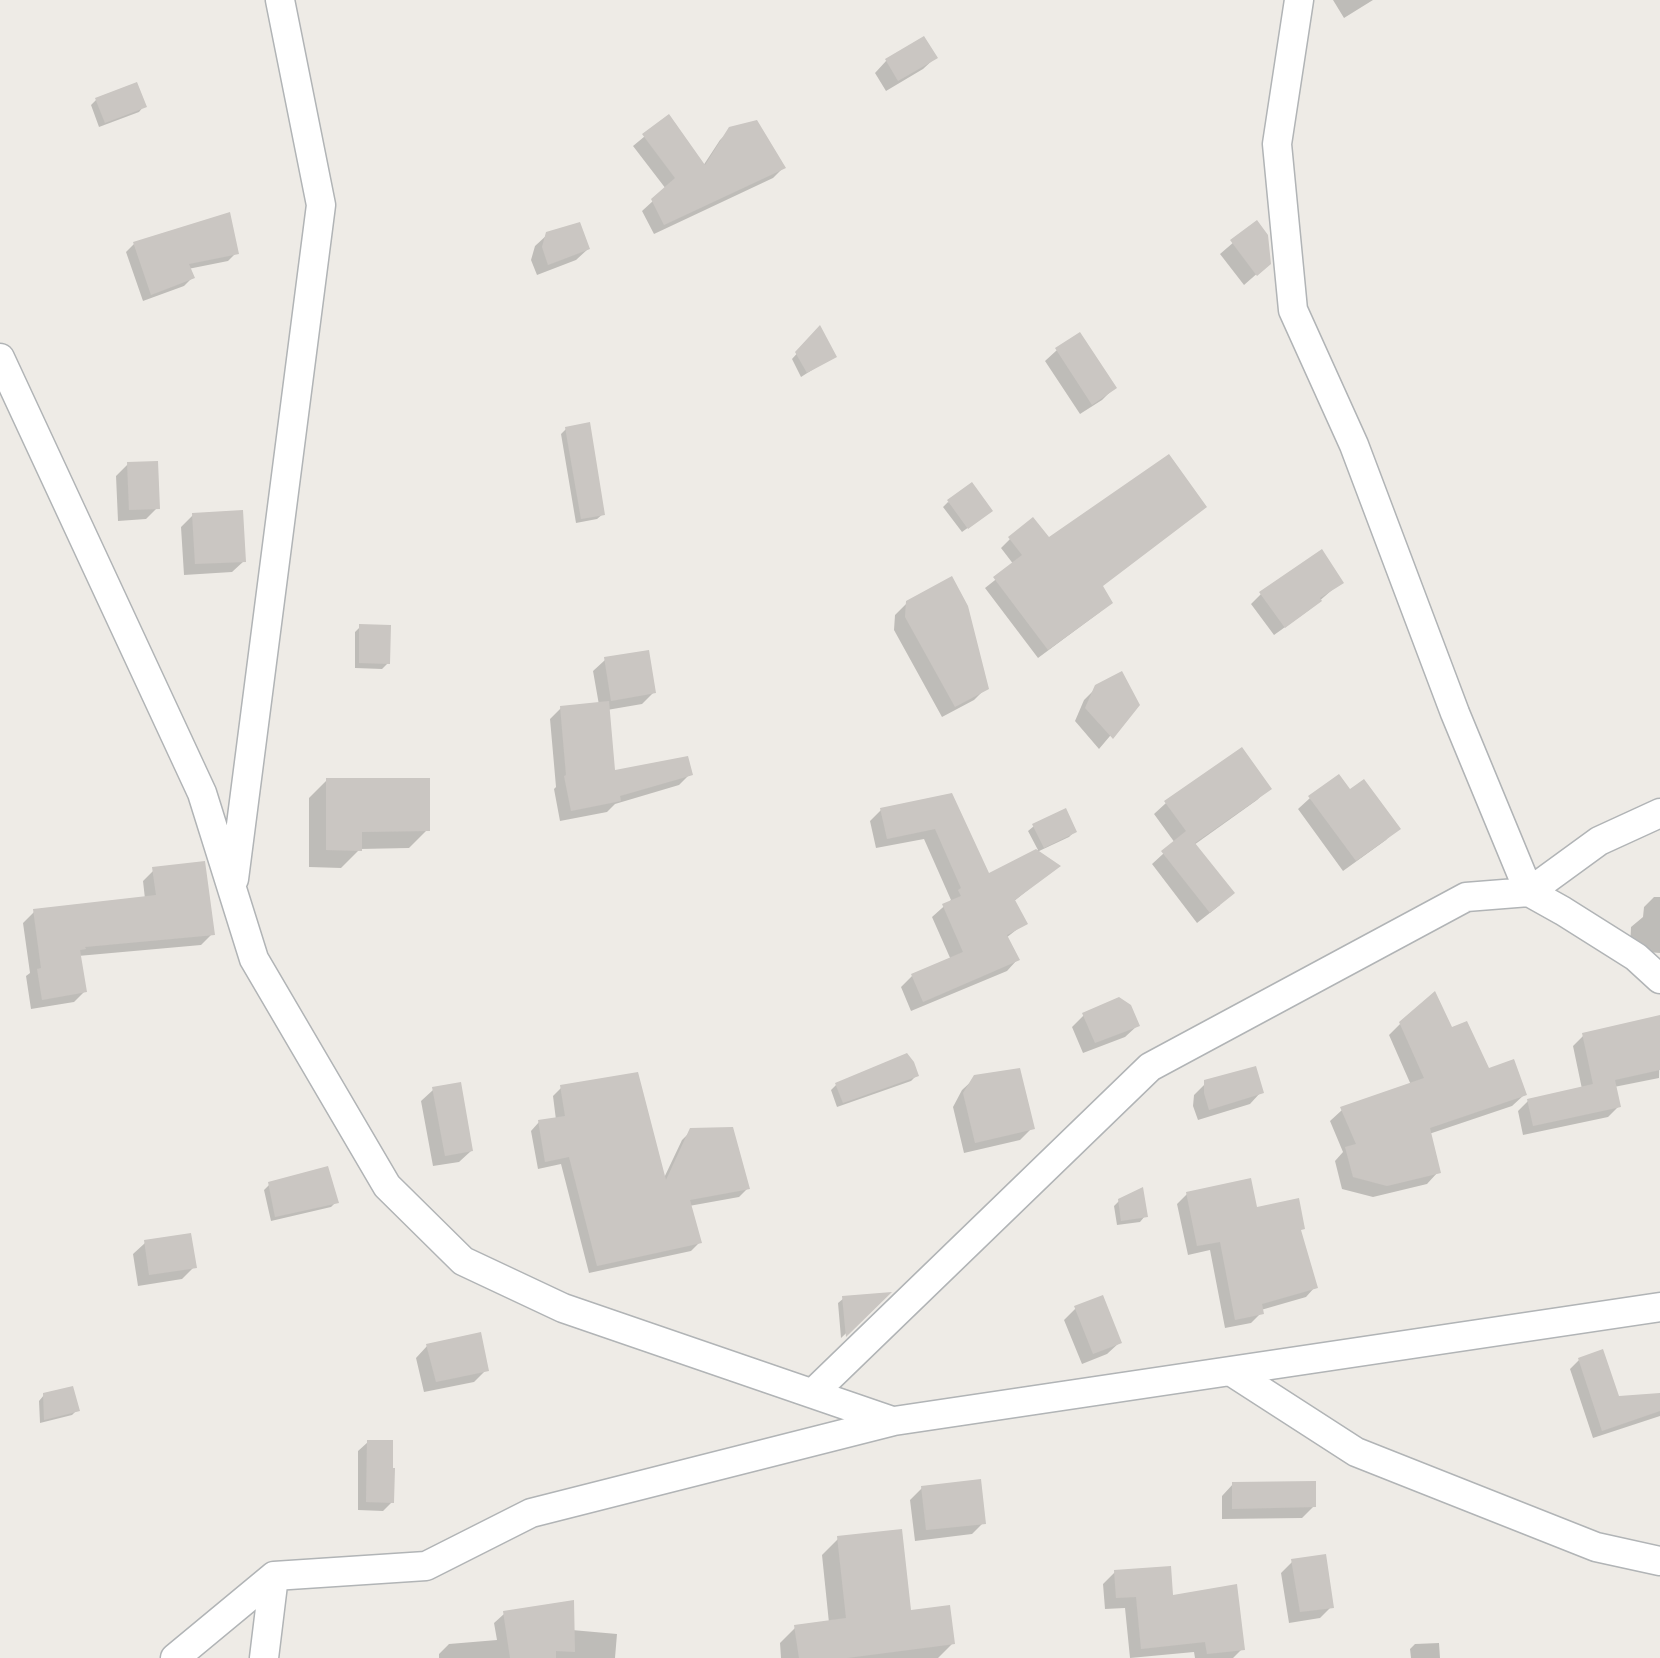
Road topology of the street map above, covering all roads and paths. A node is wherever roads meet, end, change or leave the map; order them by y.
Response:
1 (280, 0) edge
2 (1299, 0) edge
3 (0, 358) edge
4 (1660, 814) edge
5 (233, 890) junction
6 (1528, 892) junction
7 (1660, 979) edge
8 (1660, 1307) edge
9 (1232, 1372) junction
10 (812, 1393) junction
11 (894, 1421) junction
12 (1660, 1561) edge
13 (274, 1576) junction
14 (176, 1658) edge
15 (264, 1658) edge

1 - 5 street
2 - 6 street
3 - 5 street
4 - 6 street
5 - 10 street
6 - 7 street
6 - 10 street
8 - 9 street
9 - 11 street
9 - 12 street
10 - 11 street
11 - 13 street
13 - 14 street
13 - 15 street

